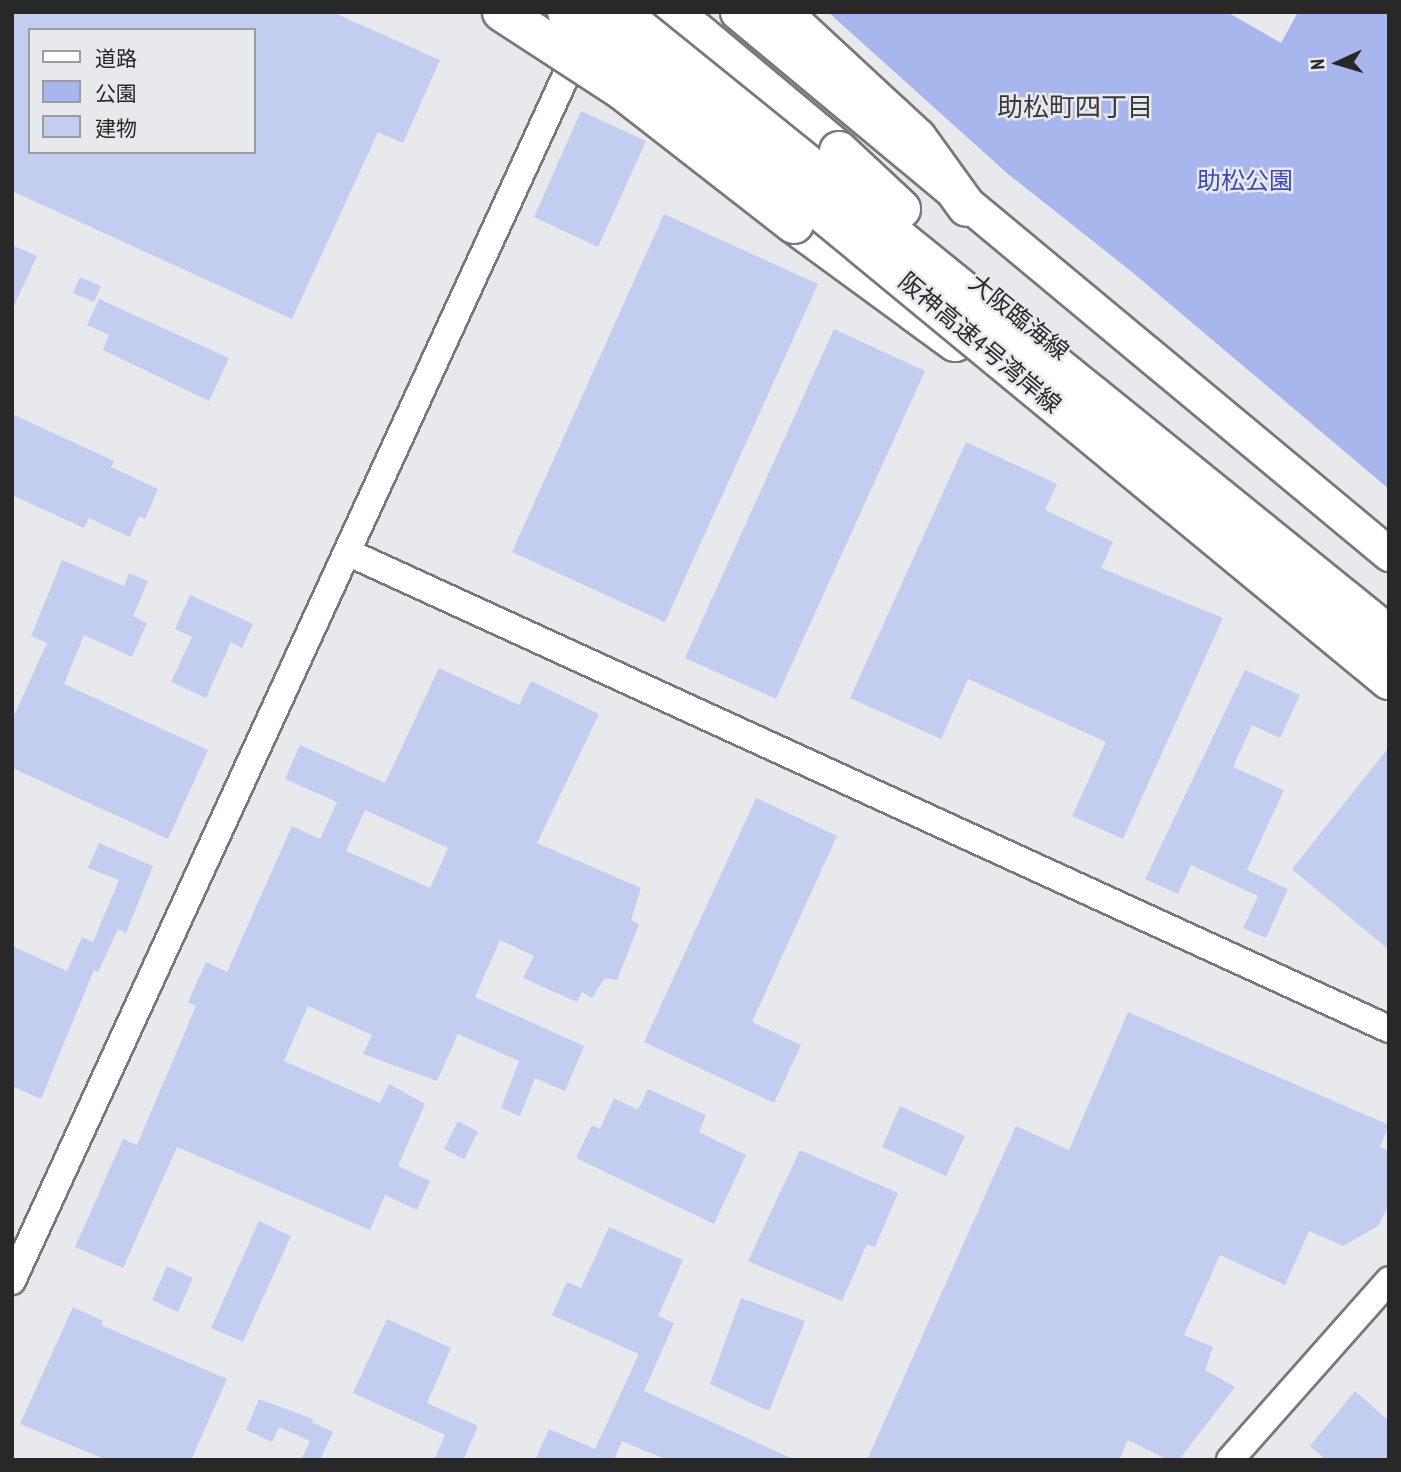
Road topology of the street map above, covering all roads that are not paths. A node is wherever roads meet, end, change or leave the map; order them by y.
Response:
1 (502, 12) edge
2 (520, 12) edge
3 (567, 12) edge
4 (597, 12) edge
5 (619, 12) edge
6 (649, 12) edge
7 (673, 12) edge
8 (737, 12) edge
9 (781, 12) edge
10 (578, 49) junction
11 (967, 206) junction
12 (1125, 404) junction
13 (1133, 469) junction
14 (346, 552) junction
15 (1389, 554) edge
16 (1310, 569) junction
17 (1389, 621) edge
18 (1389, 635) edge
19 (1389, 680) edge
20 (1389, 1029) edge
21 (1389, 1280) edge
22 (12, 1281) edge
23 (1230, 1460) edge

1 - 13 highway, bridge
2 - 10 highway
3 - 13 highway, 阪神高速4号湾岸線, bridge
4 - 10 street
5 - 16 highway, 阪神高速4号湾岸線, bridge
6 - 12 main road, 大阪臨海線
7 - 16 highway, bridge
8 - 11 main road
9 - 11 highway
10 - 12 main road
10 - 14 street
11 - 15 main road
12 - 17 main road, 大阪臨海線
13 - 19 highway, 阪神高速4号湾岸線, bridge
14 - 20 street
14 - 22 street
16 - 18 highway, 阪神高速4号湾岸線, bridge
21 - 23 street

